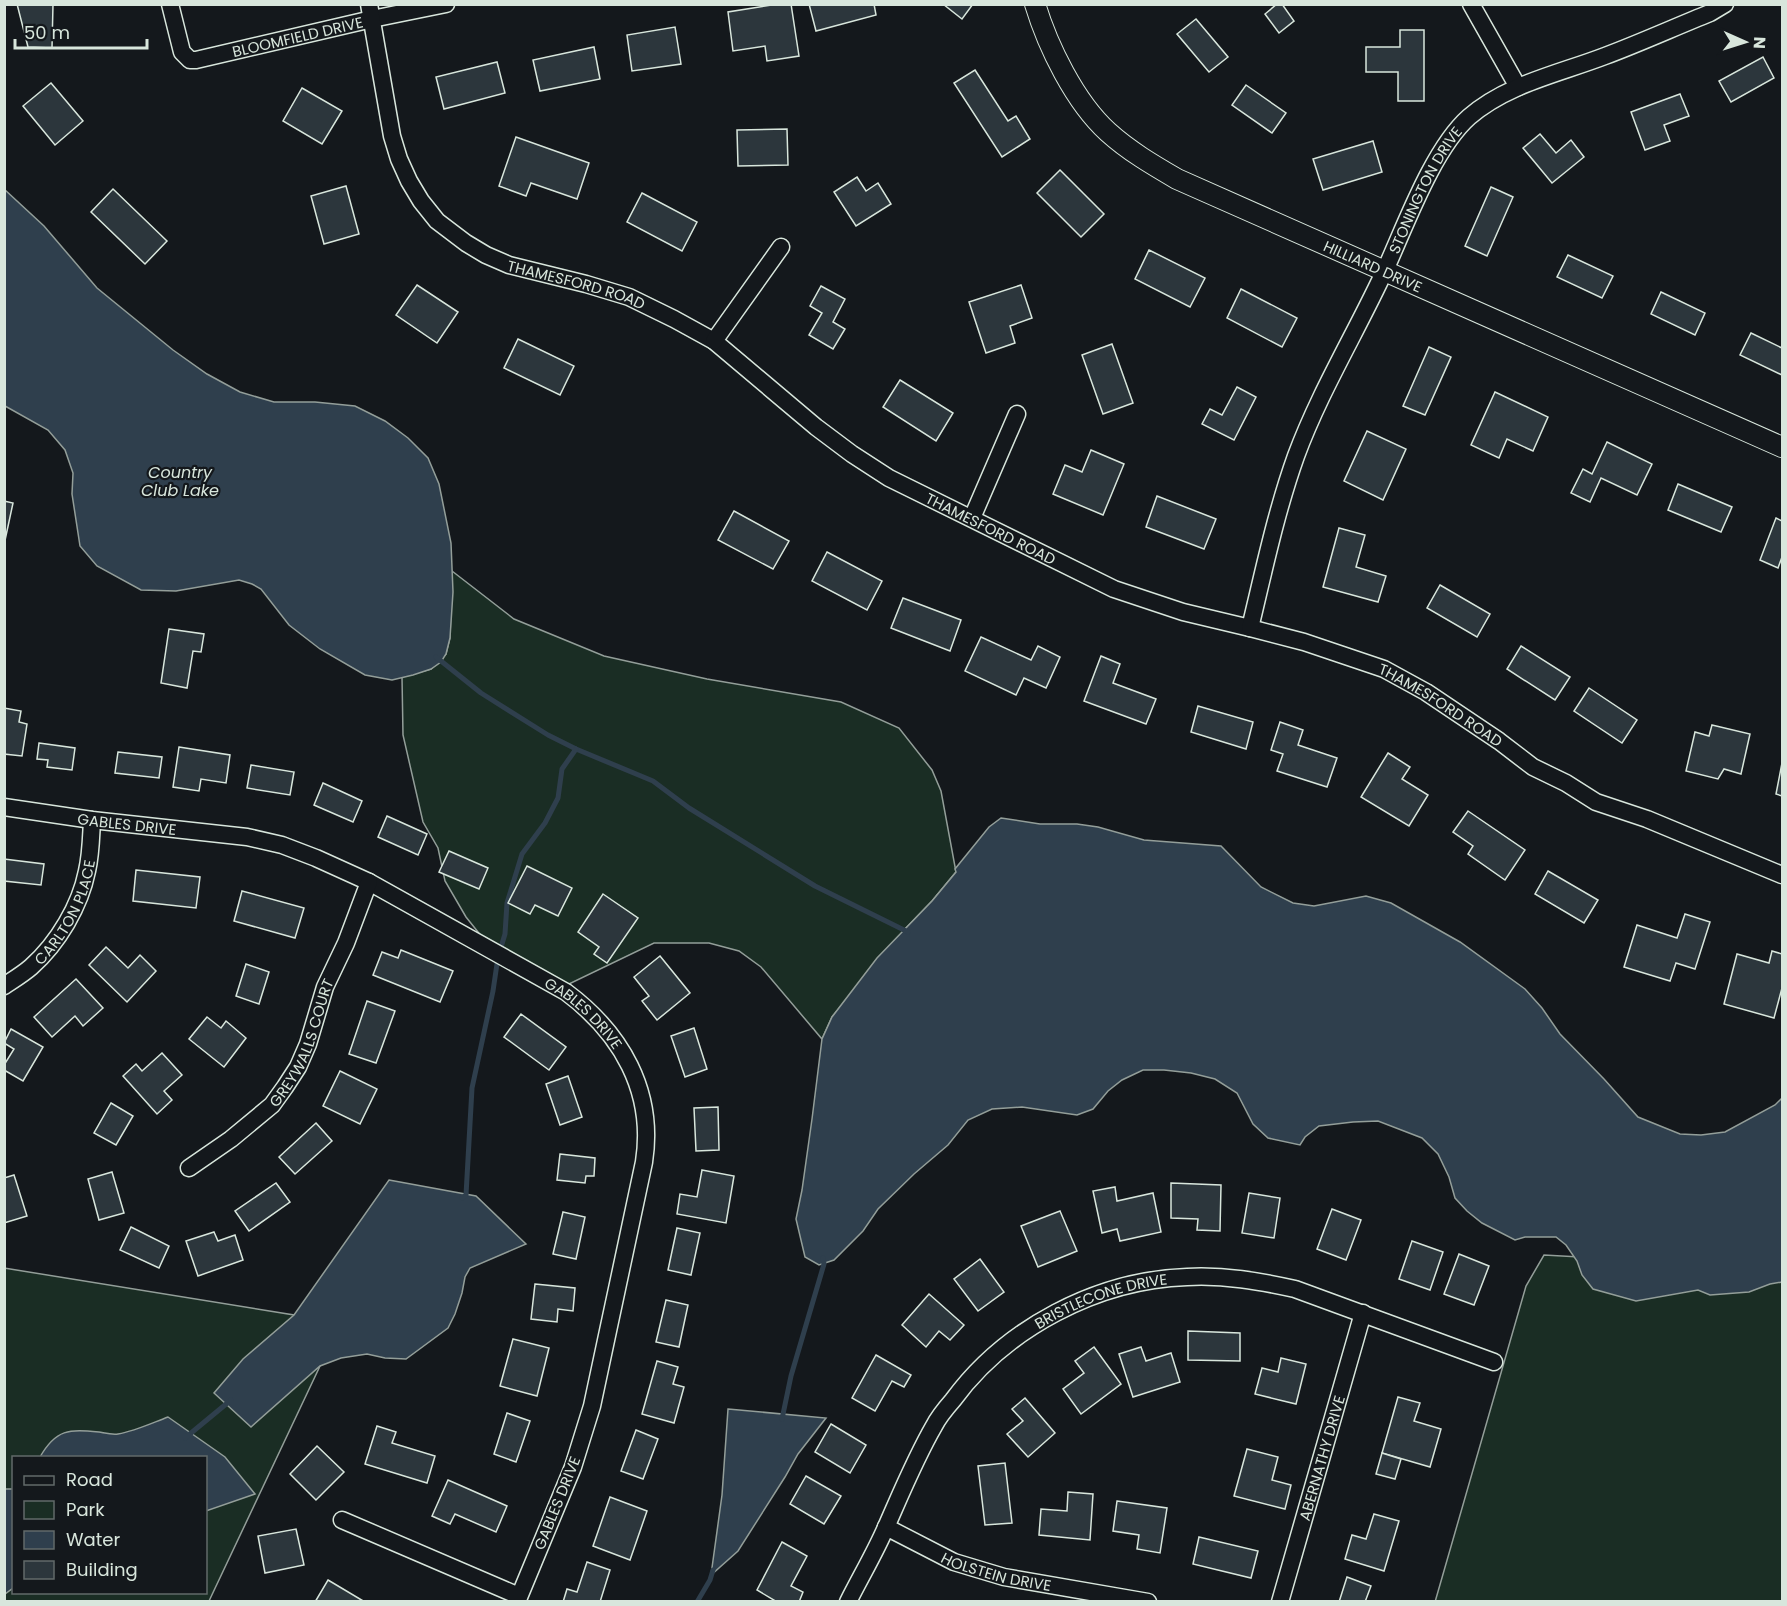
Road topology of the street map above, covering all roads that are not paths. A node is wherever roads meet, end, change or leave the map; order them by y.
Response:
1 (170, 4) edge
2 (446, 4) edge
3 (1035, 4) edge
4 (1471, 4) edge
5 (1725, 4) edge
6 (370, 12) edge
7 (1518, 87) junction
8 (781, 247) dead end
9 (1384, 271) junction
10 (714, 341) junction
11 (1017, 414) dead end
12 (1782, 447) edge
13 (972, 518) junction
14 (1250, 627) junction
15 (4, 807) edge
16 (92, 820) junction
17 (1782, 875) edge
18 (369, 882) junction
19 (4, 986) edge
20 (189, 1168) dead end
21 (1363, 1313) junction
22 (1494, 1362) dead end
23 (342, 1520) dead end
24 (886, 1527) junction
25 (518, 1599) edge
26 (848, 1602) edge
27 (1148, 1602) edge
28 (1280, 1602) edge

1 - 6 street, BLOOMFIELD DRIVE
2 - 6 street, BLOOMFIELD DRIVE
3 - 9 street, HILLIARD DRIVE
4 - 7 street
5 - 7 street, STONINGTON DRIVE
6 - 10 street, THAMESFORD ROAD
7 - 9 street, STONINGTON DRIVE
8 - 10 street
9 - 12 street, HILLIARD DRIVE
9 - 14 street, STONINGTON DRIVE
10 - 13 street, THAMESFORD ROAD
11 - 13 street
13 - 14 street, THAMESFORD ROAD
14 - 17 street, THAMESFORD ROAD
15 - 16 street, GABLES DRIVE
16 - 18 street, GABLES DRIVE
16 - 19 street, CARLTON PLACE
18 - 20 street, GREYWALLS COURT
18 - 25 street, GABLES DRIVE
21 - 22 street, BRISTLECONE DRIVE
21 - 24 street, BRISTLECONE DRIVE
21 - 28 street, ABERNATHY DRIVE
23 - 25 street
24 - 26 street, BRISTLECONE DRIVE
24 - 27 street, HOLSTEIN DRIVE

